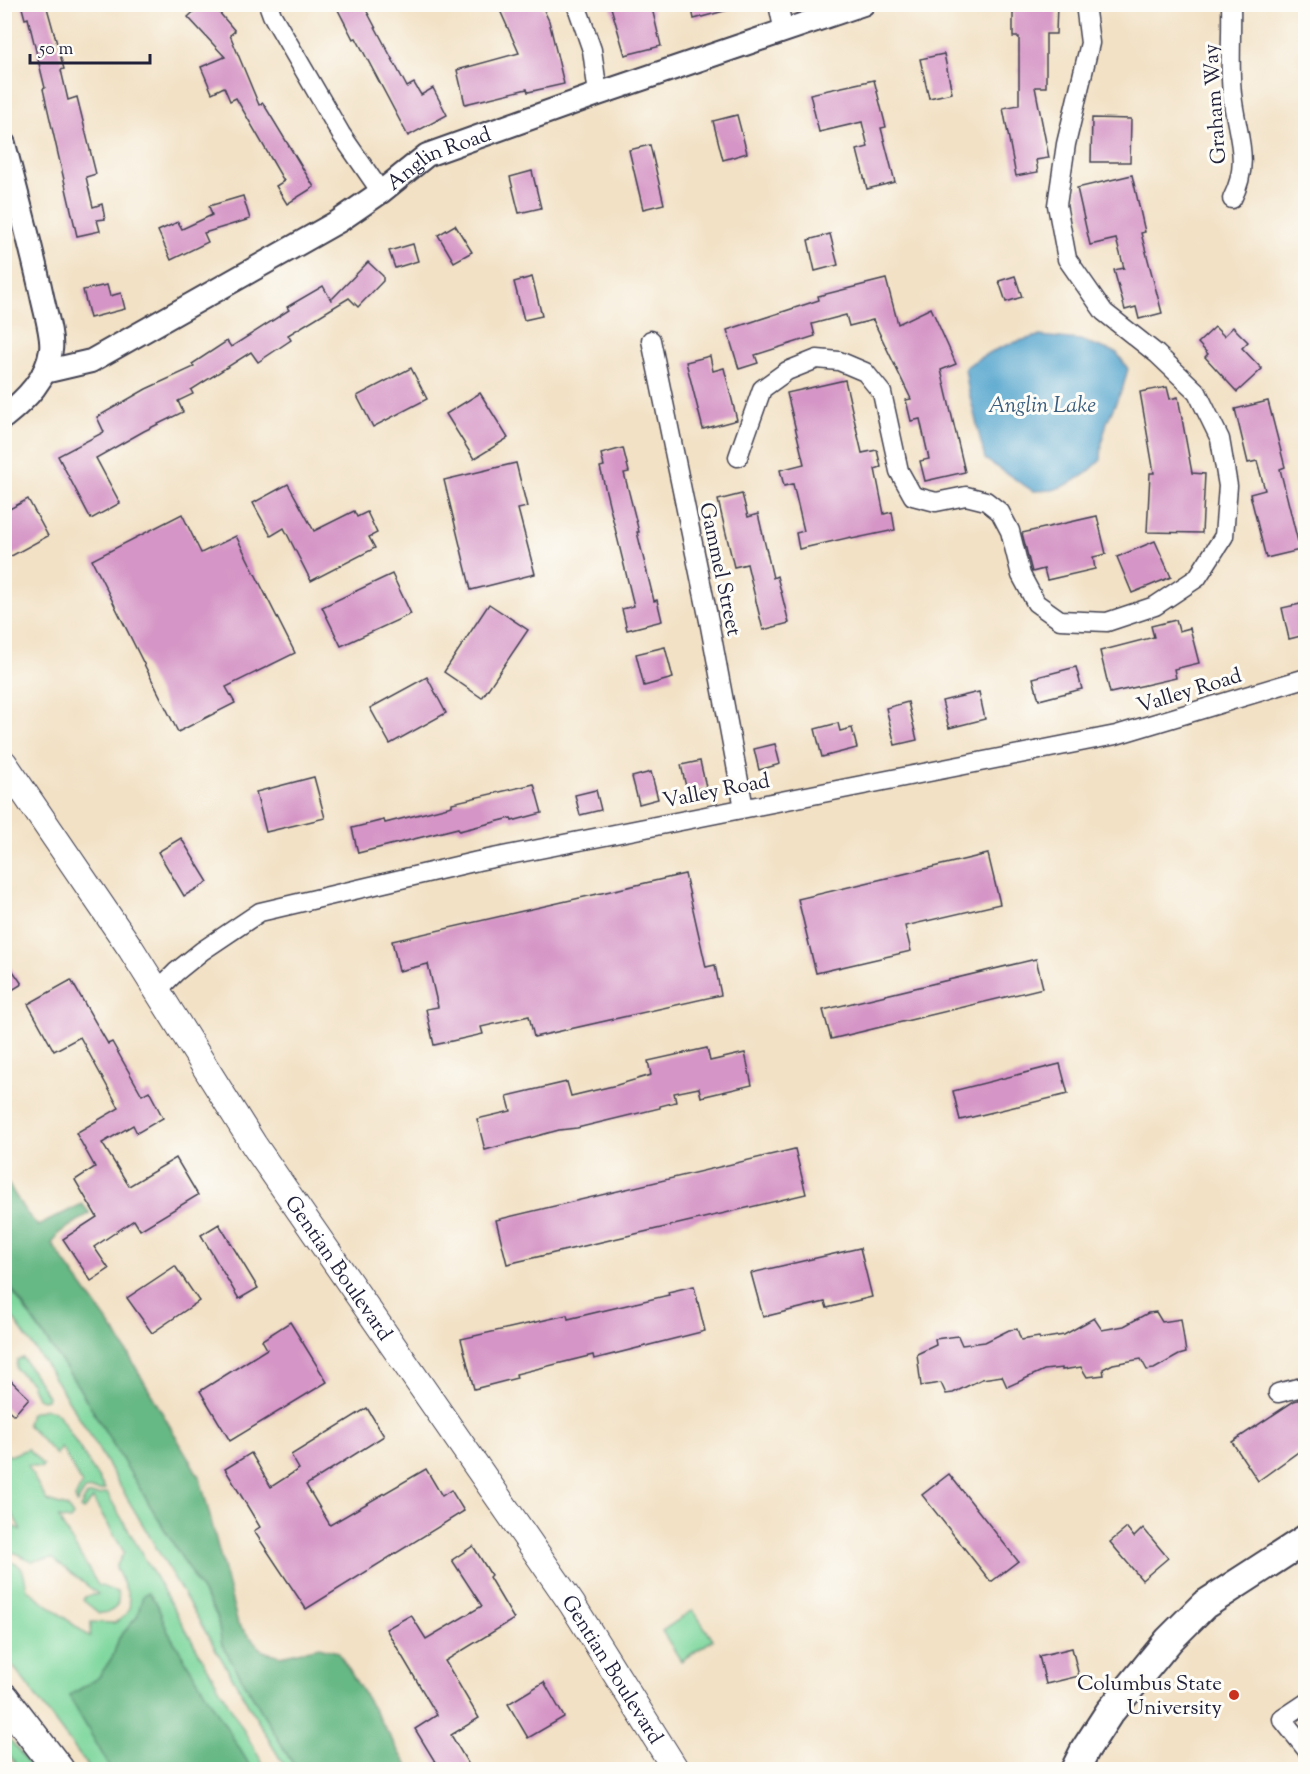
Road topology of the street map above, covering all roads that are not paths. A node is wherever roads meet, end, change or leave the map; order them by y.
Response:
1 (268, 4) edge
2 (576, 4) edge
3 (778, 4) edge
4 (863, 4) edge
5 (1085, 4) edge
6 (1231, 4) edge
7 (784, 32) junction
8 (598, 94) junction
9 (5, 148) edge
10 (381, 192) junction
11 (1232, 199) dead end
12 (651, 339) dead end
13 (44, 372) junction
14 (4, 417) edge
15 (738, 457) dead end
16 (1305, 678) edge
17 (4, 763) edge
18 (744, 808) junction
19 (158, 990) junction
20 (1305, 1386) edge
21 (1278, 1393) dead end
22 (1305, 1539) edge
23 (4, 1698) edge
24 (1305, 1703) edge
25 (1305, 1749) edge
26 (59, 1770) edge
27 (676, 1770) edge
28 (1075, 1770) edge

1 - 10 street
2 - 8 street
3 - 7 street
4 - 7 street, Anglin Road
5 - 15 street
6 - 11 street, Graham Way
7 - 8 street, Anglin Road
8 - 10 street, Anglin Road
9 - 13 street
10 - 13 street, Anglin Road
12 - 18 street, Gammel Street
13 - 14 street
16 - 18 street, Valley Road
17 - 19 main road, Gentian Boulevard
18 - 19 street, Valley Road
19 - 27 main road, Gentian Boulevard
20 - 21 street
22 - 28 main road
23 - 26 highway
24 - 25 street

